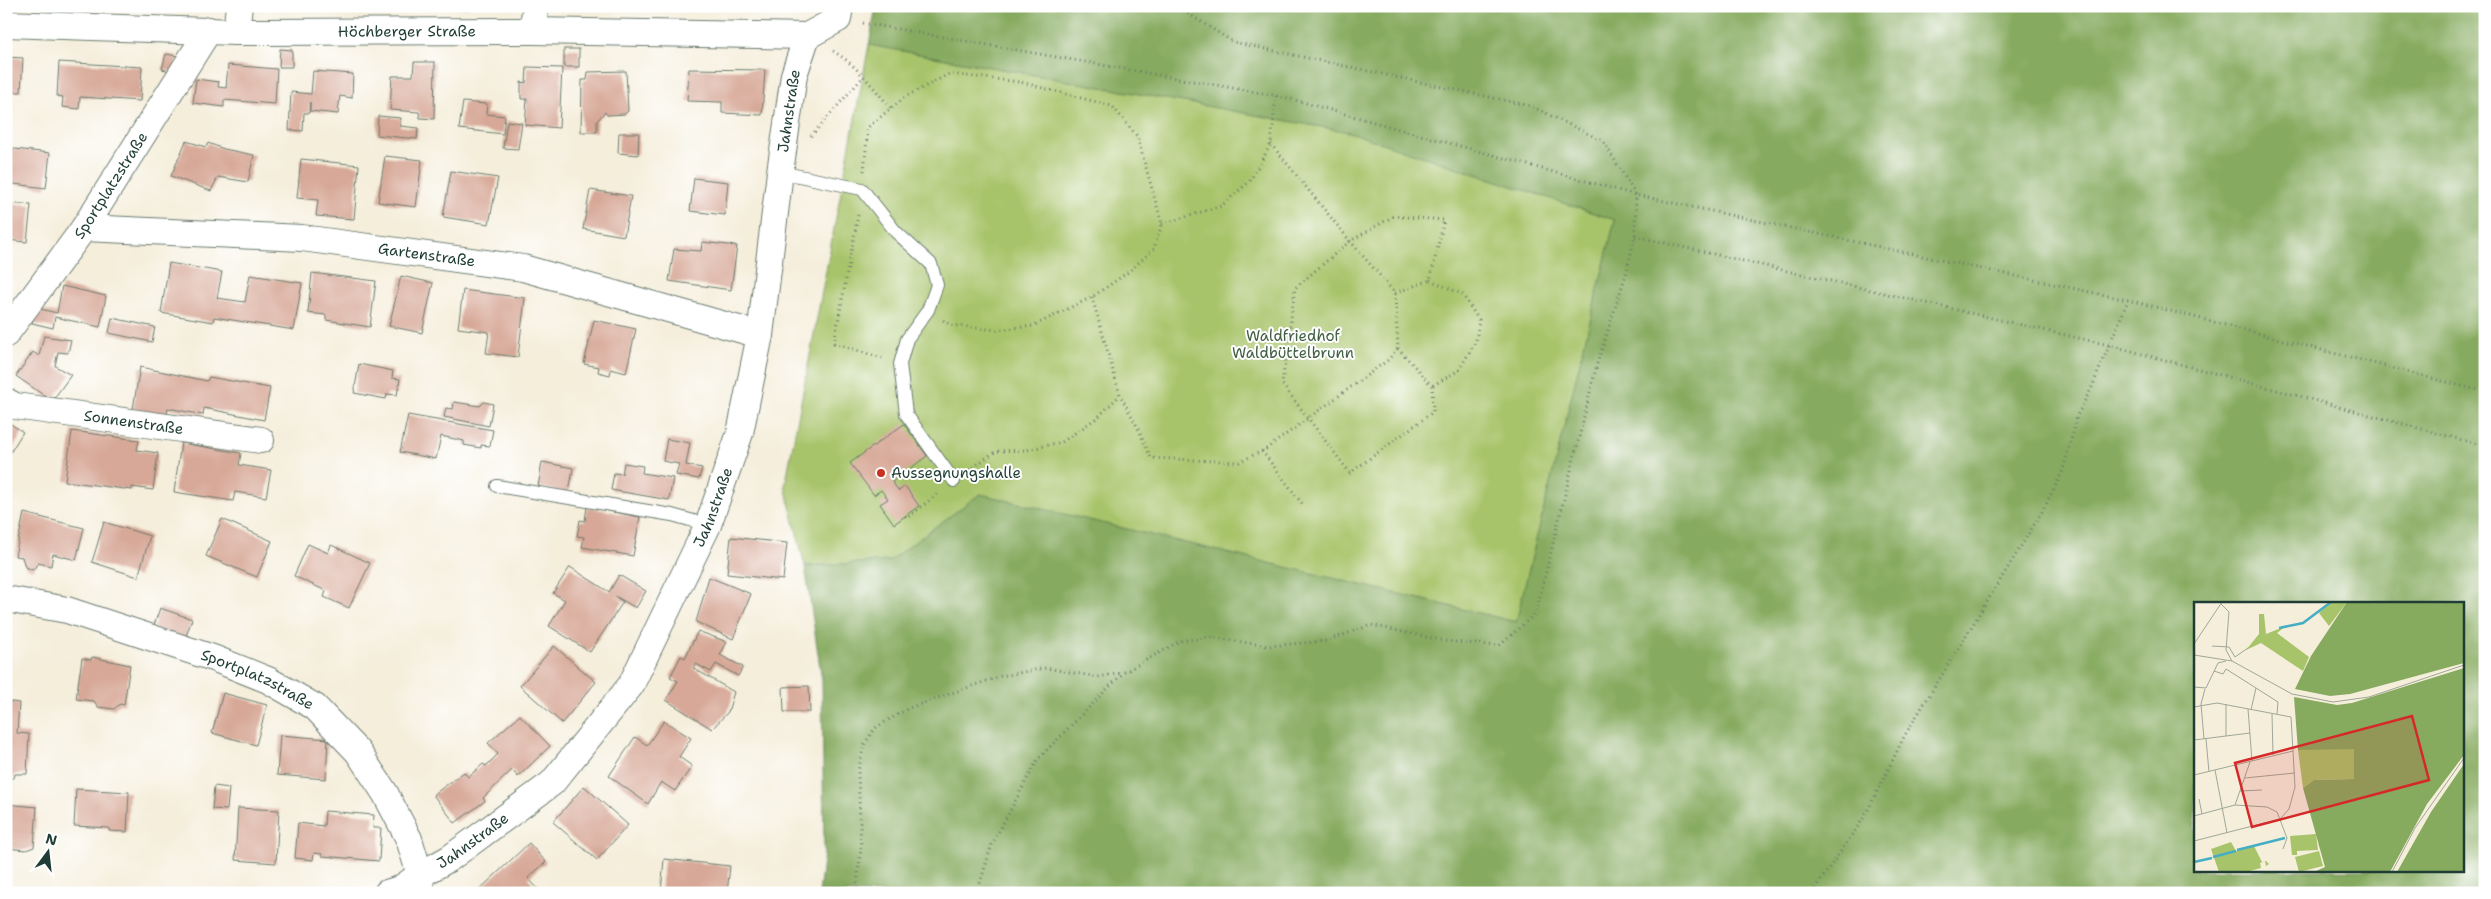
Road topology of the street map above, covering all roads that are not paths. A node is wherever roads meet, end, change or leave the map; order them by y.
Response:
1 (239, 6) edge
2 (839, 13) edge
3 (534, 18) edge
4 (6, 24) edge
5 (209, 30) junction
6 (236, 32) junction
7 (807, 36) junction
8 (780, 172) junction
9 (84, 228) junction
10 (6, 334) edge
11 (760, 335) junction
12 (6, 401) edge
13 (261, 440) dead end
14 (954, 481) road end
15 (497, 486) dead end
16 (708, 525) junction
17 (6, 599) edge
18 (420, 884) edge
19 (387, 893) edge

1 - 6 street
2 - 7 street
3 - 6 street, Höchberger Straße
3 - 7 street, Höchberger Straße
4 - 5 street, Höchberger Straße
5 - 6 street, Höchberger Straße
5 - 9 street, Sportplatzstraße
7 - 8 street, Jahnstraße
8 - 11 street, Jahnstraße
8 - 14 lane
9 - 10 street, Sportplatzstraße
9 - 11 street, Gartenstraße
11 - 16 street, Jahnstraße
12 - 13 street, Sonnenstraße
15 - 16 lane
16 - 18 street, Jahnstraße
17 - 18 street, Sportplatzstraße
18 - 19 street, Jahnstraße

